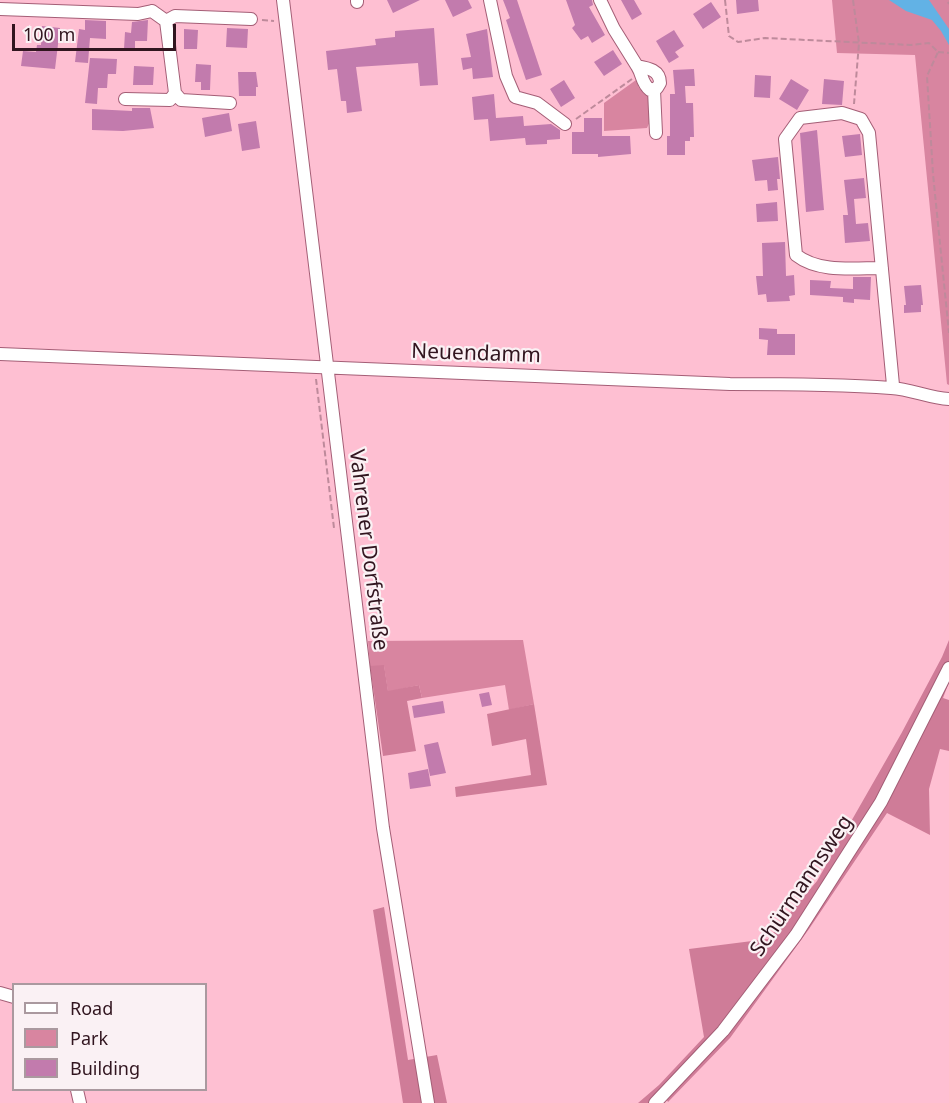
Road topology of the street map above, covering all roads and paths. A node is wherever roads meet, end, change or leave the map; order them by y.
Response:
1 (283, 0) edge
2 (490, 0) edge
3 (600, 0) edge
4 (725, 0) edge
5 (853, 0) edge
6 (49, 5) edge
7 (152, 5) edge
8 (0, 9) edge
9 (251, 20) joint
10 (166, 21) junction
11 (286, 21) junction
12 (860, 43) junction
13 (938, 52) junction
14 (949, 53) edge
15 (639, 70) junction
16 (175, 93) junction
17 (125, 99) dead end
18 (230, 104) dead end
19 (853, 117) junction
20 (565, 124) joint
21 (656, 133) dead end
22 (882, 268) junction
23 (949, 333) edge
24 (0, 354) edge
25 (326, 367) junction
26 (893, 388) junction
27 (949, 399) edge
28 (949, 668) edge
29 (429, 1103) edge
30 (655, 1103) edge

1 - 11 street, Vahrener Dorfstraße
2 - 20 street
3 - 15 street
4 - 12 path
5 - 12 path
6 - 7 street
6 - 8 street
7 - 10 street
9 - 10 street
9 - 11 path
10 - 16 street
11 - 25 street, Vahrener Dorfstraße
12 - 13 path
12 - 19 path
13 - 14 path
13 - 23 path
15 - 20 path
15 - 21 street
16 - 17 street
16 - 18 street
19 - 22 street
19 - 22 street
22 - 26 street
24 - 25 street, Neuendamm
25 - 26 street, Neuendamm
25 - 29 street, Vahrener Dorfstraße
26 - 27 street, Neuendamm
28 - 30 street, Schürmannsweg

